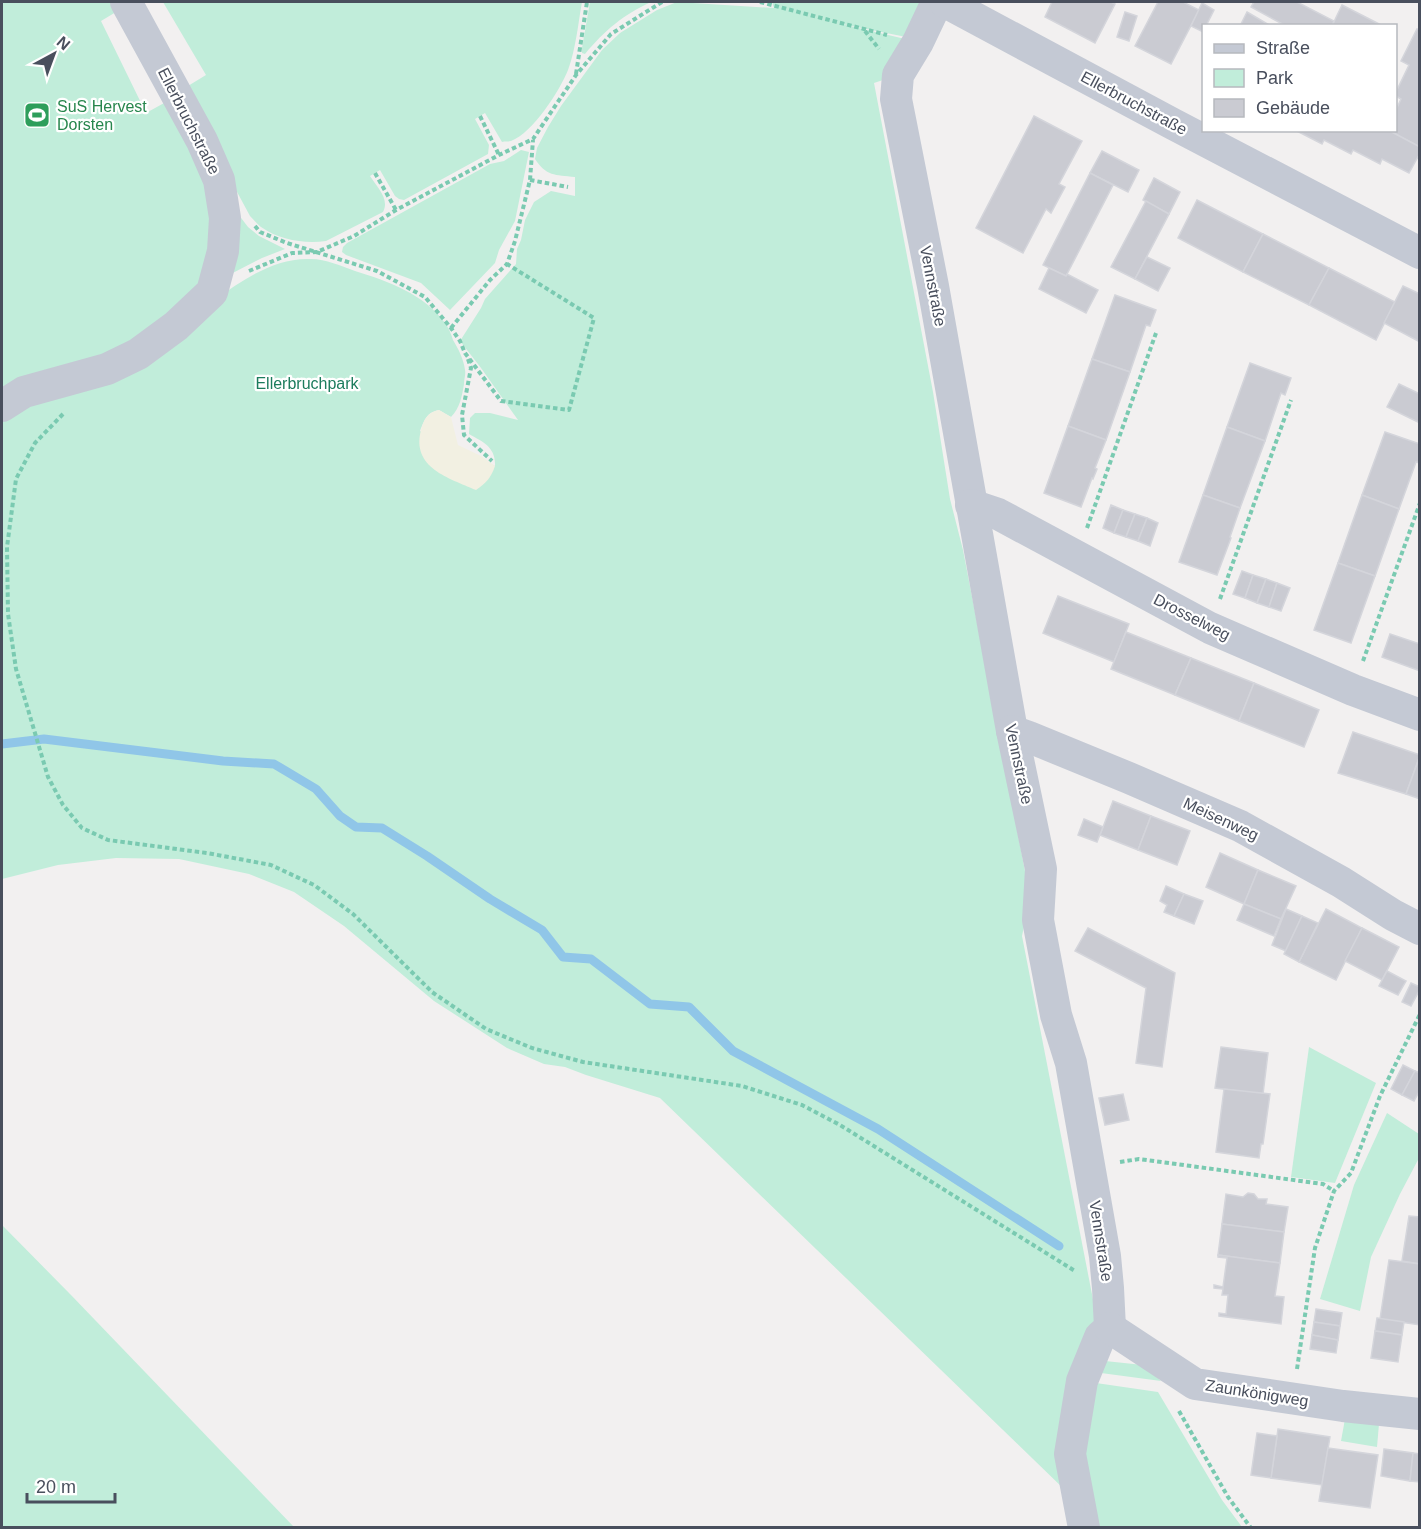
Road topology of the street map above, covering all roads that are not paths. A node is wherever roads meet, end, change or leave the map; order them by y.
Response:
1 (126, 2) edge
2 (937, 2) edge
3 (945, 2) edge
4 (1419, 253) edge
5 (2, 406) edge
6 (971, 505) junction
7 (1419, 715) edge
8 (1012, 731) junction
9 (1419, 929) edge
10 (1110, 1328) junction
11 (1419, 1414) edge
12 (1084, 1527) edge

1 - 5 street, Ellerbruchstraße
2 - 6 street, Vennstraße
3 - 4 street, Ellerbruchstraße
6 - 7 street, Drosselweg
6 - 8 street, Vennstraße
8 - 9 street, Meisenweg
8 - 10 street, Vennstraße
10 - 11 street, Zaunkönigweg
10 - 12 street

